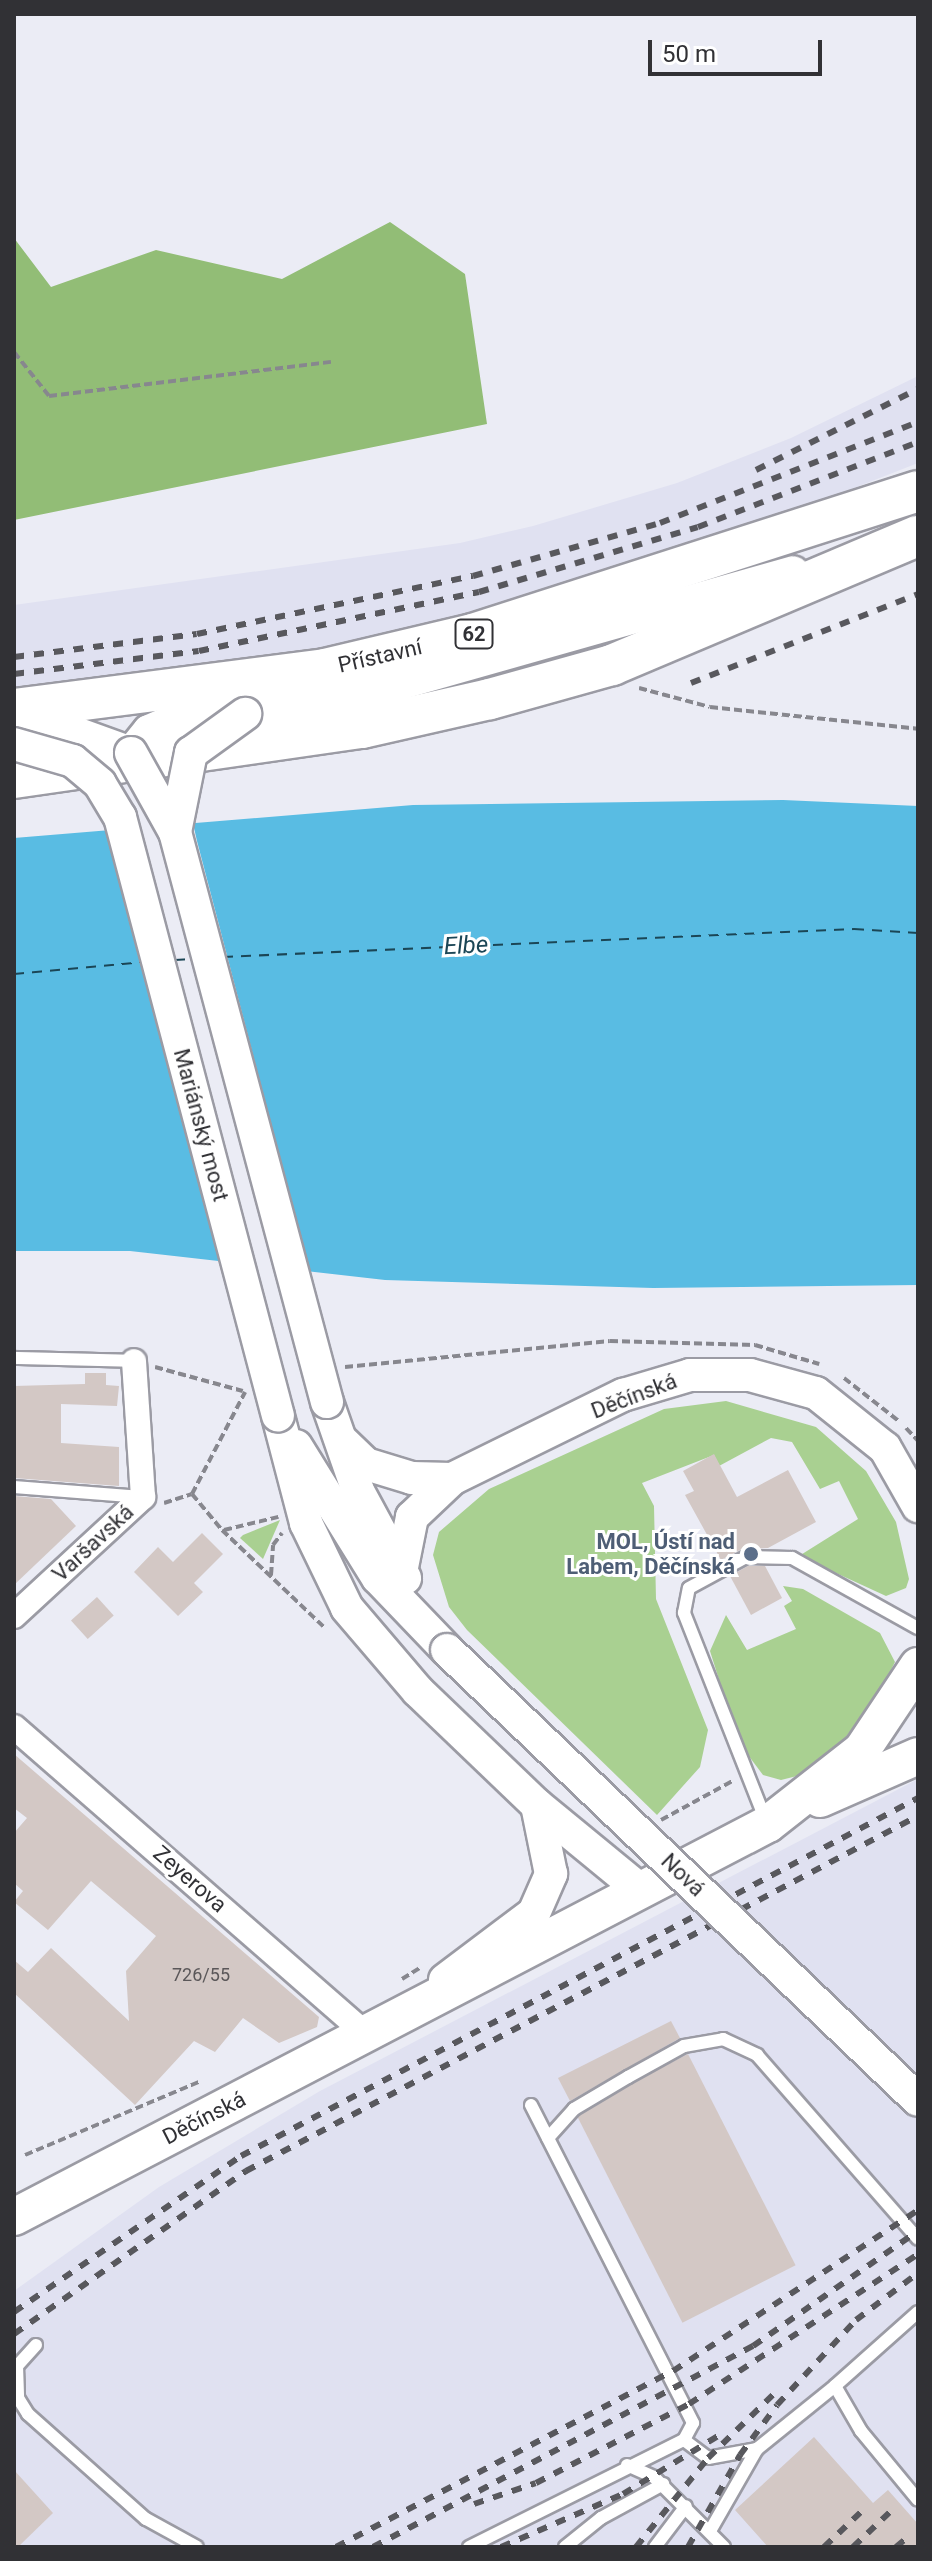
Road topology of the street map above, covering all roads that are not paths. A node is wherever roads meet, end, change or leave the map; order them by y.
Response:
1 (918, 493) edge
2 (909, 539) edge
3 (605, 629) junction
4 (14, 709) edge
5 (245, 714) junction
6 (14, 743) edge
7 (131, 753) junction
8 (14, 778) edge
9 (175, 832) junction
10 (125, 834) junction
11 (14, 1358) edge
12 (134, 1361) joint
13 (278, 1416) junction
14 (341, 1440) junction
15 (452, 1479) junction
16 (14, 1487) edge
17 (143, 1497) junction
18 (918, 1506) edge
19 (401, 1572) junction
20 (14, 1616) edge
21 (918, 1628) edge
22 (447, 1650) junction
23 (918, 1666) edge
24 (14, 1727) edge
25 (918, 1756) edge
26 (537, 1805) junction
27 (775, 1820) junction
28 (638, 1888) junction
29 (380, 2026) junction
30 (918, 2100) edge
31 (531, 2105) dead end
32 (548, 2138) junction
33 (14, 2217) edge
34 (918, 2239) edge
35 (918, 2312) edge
36 (36, 2345) dead end
37 (835, 2386) junction
38 (684, 2440) junction
39 (757, 2449) junction
40 (627, 2465) junction
41 (663, 2484) junction
42 (918, 2500) edge
43 (686, 2506) junction
44 (710, 2531) junction
45 (197, 2547) edge
46 (469, 2547) edge
47 (565, 2547) edge
48 (655, 2547) edge
49 (724, 2547) edge

1 - 3 street, Přístavní
1 - 4 main road, Přístavní / 62
2 - 3 street, Přístavní
2 - 8 main road, Přístavní
3 - 5 street, Přístavní
5 - 7 street
5 - 9 street, bridge
6 - 7 street, Mariánský most
6 - 10 street, Mariánský most, bridge
7 - 9 street, bridge
7 - 10 street, Mariánský most, bridge
9 - 14 street, Nová, bridge
10 - 13 street, Mariánský most, bridge
11 - 12 lane
12 - 17 street, Varšavská
13 - 22 street, Nová
13 - 26 street
14 - 15 street, Děčínská
14 - 19 street, Nová
15 - 18 street, Děčínská
15 - 19 street, Děčínská
16 - 17 lane
17 - 20 street, Varšavská
19 - 22 street, Nová
21 - 27 lane
22 - 30 street, Nová, bridge
23 - 27 main road, Děčínská
24 - 29 street, Zeyerova
25 - 27 main road
26 - 28 street
26 - 29 street, Děčínská
27 - 28 main road, Děčínská
28 - 29 main road, Děčínská
29 - 33 main road, Děčínská
31 - 32 lane
32 - 34 lane
32 - 38 lane
35 - 37 lane
36 - 45 lane
37 - 39 lane
37 - 42 lane
38 - 39 lane
38 - 40 lane
39 - 44 lane
40 - 41 lane
40 - 46 lane
41 - 43 lane
41 - 47 lane
43 - 44 lane
43 - 48 lane
44 - 49 lane

